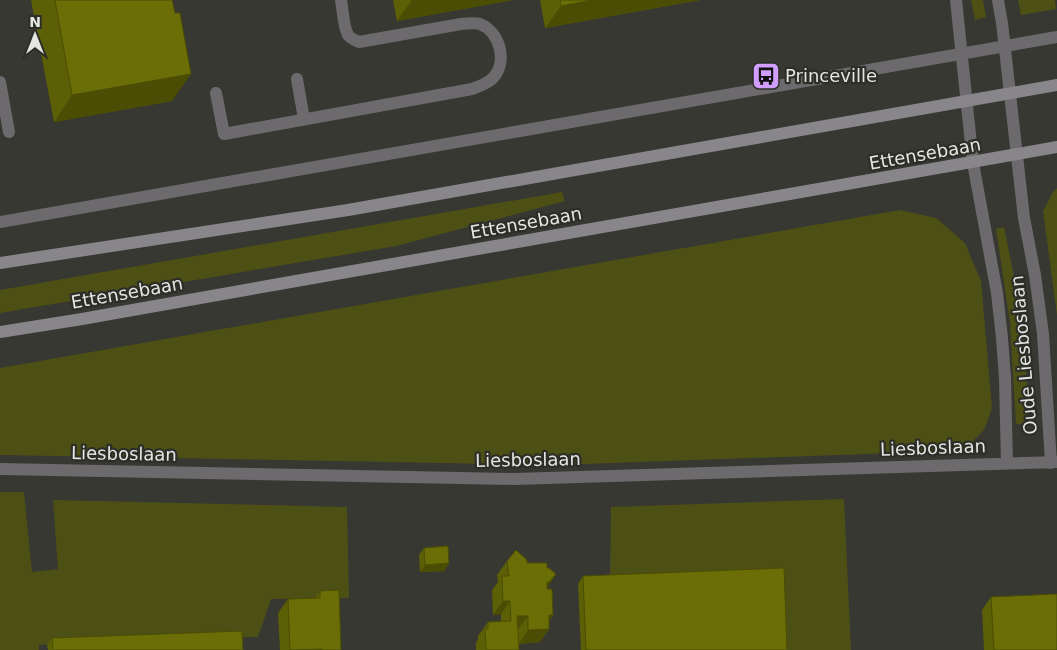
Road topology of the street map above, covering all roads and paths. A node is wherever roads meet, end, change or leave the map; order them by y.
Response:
1 (341, 0) edge
2 (956, 0) edge
3 (998, 0) edge
4 (1057, 37) edge
5 (1005, 46) junction
6 (962, 54) junction
7 (297, 79) dead end
8 (0, 82) edge
9 (1057, 85) edge
10 (216, 93) dead end
11 (1010, 93) junction
12 (967, 101) junction
13 (304, 119) junction
14 (9, 132) dead end
15 (1057, 147) edge
16 (1017, 155) junction
17 (973, 163) junction
18 (0, 222) edge
19 (0, 263) edge
20 (0, 332) edge
21 (1054, 462) edge
22 (1006, 464) junction
23 (0, 469) edge

1 - 13 street
2 - 6 street, Oude Liesboslaan
3 - 5 street, Oude Liesboslaan
4 - 5 street
5 - 6 street
5 - 11 street, Oude Liesboslaan
6 - 12 street, Oude Liesboslaan
6 - 18 street
7 - 13 street
8 - 14 street
9 - 11 main road
10 - 13 street
11 - 12 main road
11 - 16 street, Oude Liesboslaan
12 - 17 street, Oude Liesboslaan
12 - 19 main road
15 - 16 main road, Ettensebaan
16 - 17 main road, Ettensebaan
16 - 21 street, Oude Liesboslaan
17 - 20 main road, Ettensebaan
17 - 22 street, Oude Liesboslaan
21 - 22 street, Liesboslaan
22 - 23 street, Liesboslaan

